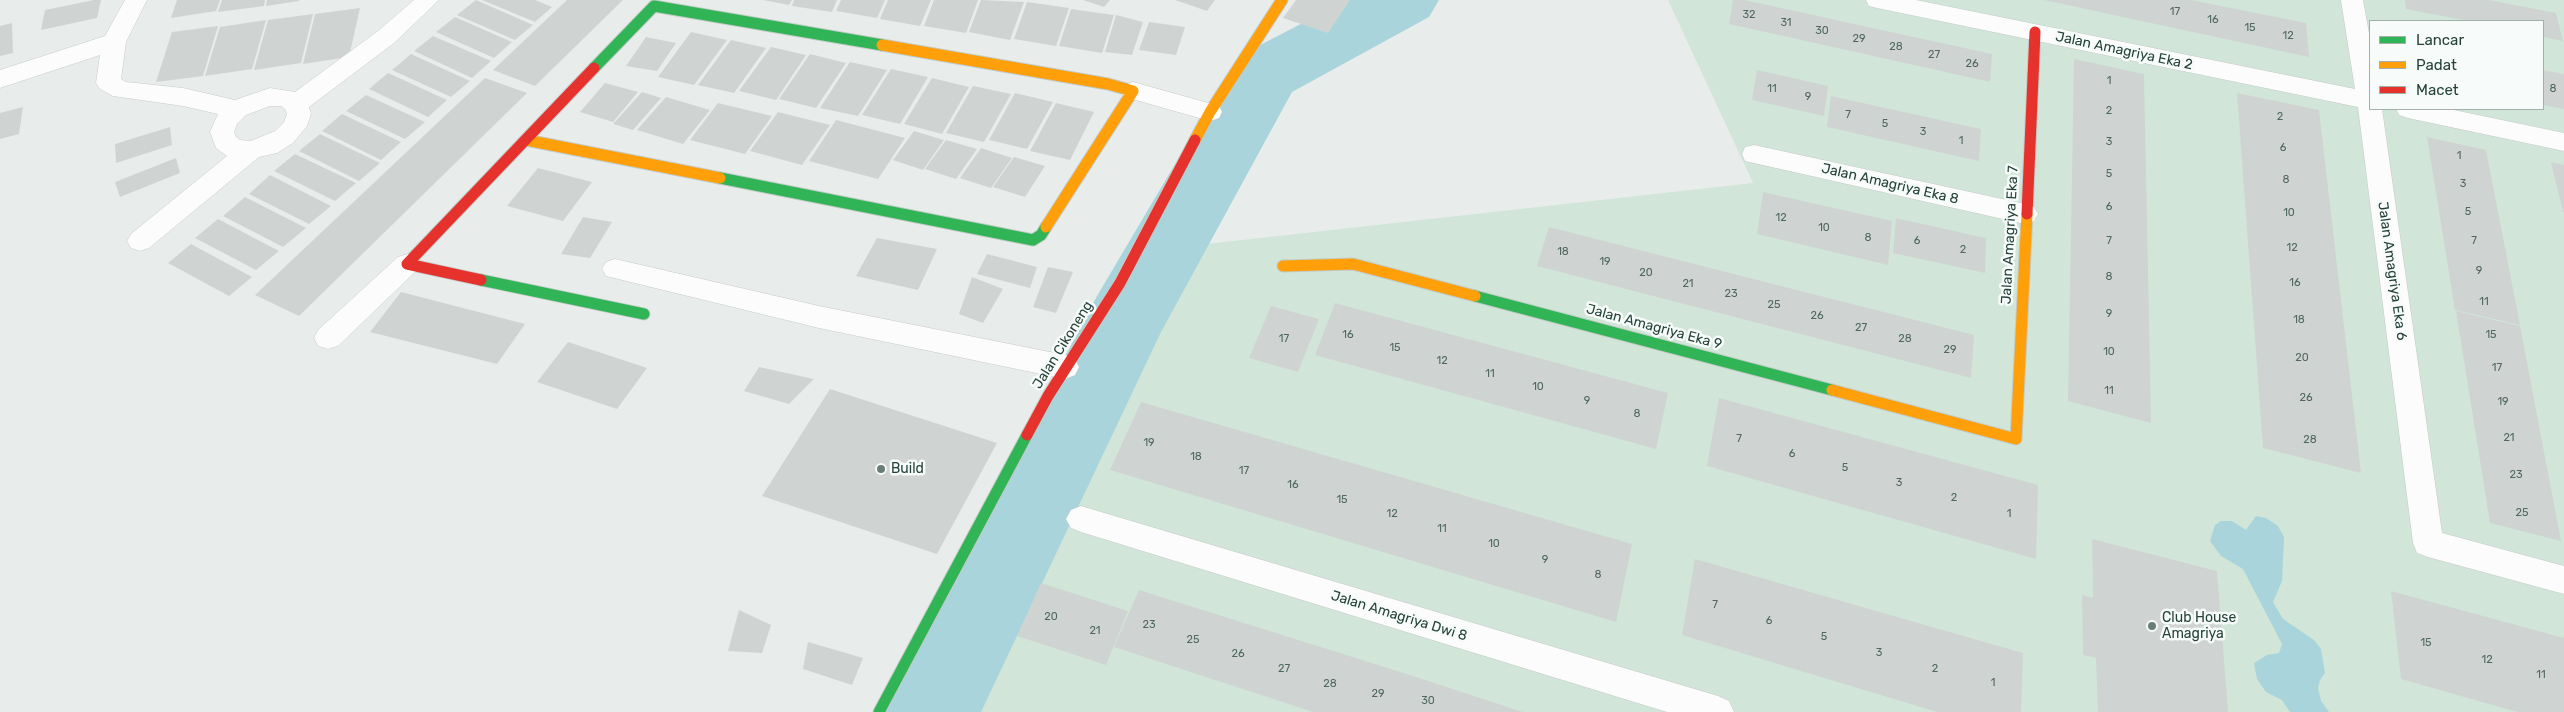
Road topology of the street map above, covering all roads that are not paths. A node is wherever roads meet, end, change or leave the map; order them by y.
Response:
1 (136, 0) edge
2 (428, 0) edge
3 (1282, 0) edge
4 (1877, 0) edge
5 (2352, 0) edge
6 (657, 3) edge
7 (2035, 32) junction
8 (114, 42) junction
9 (0, 79) edge
10 (1133, 91) junction
11 (2369, 95) edge
12 (2369, 101) edge
13 (296, 104) junction
14 (237, 109) junction
15 (2371, 110) edge
16 (2413, 110) edge
17 (1210, 112) junction
18 (526, 140) junction
19 (2564, 142) edge
20 (251, 150) junction
21 (1754, 154) dead end
22 (2026, 214) junction
23 (140, 241) dead end
24 (407, 264) junction
25 (1283, 266) dead end
26 (615, 269) dead end
27 (644, 314) dead end
28 (328, 338) dead end
29 (1065, 367) junction
30 (2016, 439) joint
31 (1081, 519) dead end
32 (2564, 580) edge
33 (1658, 703) edge
34 (879, 712) edge
35 (1718, 712) edge

1 - 8 street
2 - 13 street
3 - 17 street, Jalan Cikoneng
4 - 7 street, Jalan Amagriya Eka 2
5 - 11 street, Jalan Amagriya Eka 6
6 - 10 street
6 - 18 street
7 - 12 street, Jalan Amagriya Eka 2
7 - 22 street, Jalan Amagriya Eka 7
8 - 9 street
8 - 14 street
10 - 17 street
10 - 18 street
13 - 14 street
13 - 20 street
14 - 20 street
15 - 32 street, Jalan Amagriya Eka 6
16 - 19 street
17 - 29 street, Jalan Cikoneng
18 - 24 street
20 - 23 street
21 - 22 street, Jalan Amagriya Eka 8
22 - 30 street, Jalan Amagriya Eka 7
24 - 27 street
24 - 28 street
25 - 30 street, Jalan Amagriya Eka 9
26 - 29 street
29 - 34 street, Jalan Cikoneng
31 - 33 street, Jalan Amagriya Dwi 8
33 - 35 street, Jalan Amagriya Dwi 8

